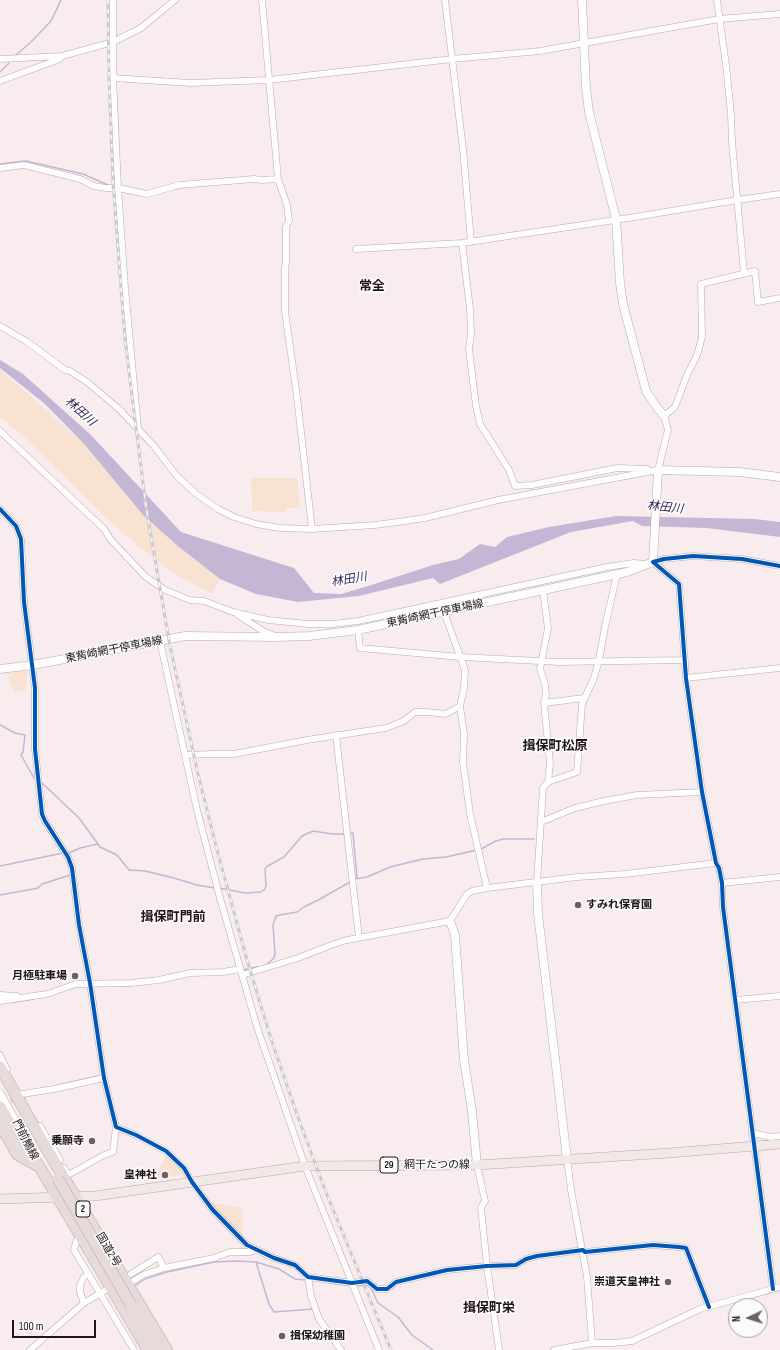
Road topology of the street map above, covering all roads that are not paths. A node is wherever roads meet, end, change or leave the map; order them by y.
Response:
1 (113, 0) edge
2 (175, 0) edge
3 (262, 0) edge
4 (445, 0) edge
5 (582, 0) edge
6 (717, 0) edge
7 (780, 14) edge
8 (719, 19) junction
9 (113, 42) junction
10 (583, 43) junction
11 (62, 56) junction
12 (0, 59) edge
13 (452, 59) junction
14 (113, 78) junction
15 (268, 80) junction
16 (0, 81) edge
17 (0, 168) edge
18 (278, 178) junction
19 (118, 188) junction
20 (780, 194) edge
21 (737, 200) junction
22 (616, 219) junction
23 (471, 242) junction
24 (462, 243) junction
25 (356, 249) dead end
26 (744, 273) junction
27 (780, 298) edge
28 (0, 326) edge
29 (664, 416) junction
30 (138, 428) junction
31 (0, 431) edge
32 (658, 470) junction
33 (780, 477) edge
34 (0, 509) edge
35 (312, 529) junction
36 (650, 563) junction
37 (780, 566) edge
38 (618, 574) junction
39 (543, 591) junction
40 (233, 612) junction
41 (444, 612) junction
42 (358, 630) junction
43 (277, 637) junction
44 (160, 641) junction
45 (460, 657) junction
46 (599, 660) junction
47 (686, 660) junction
48 (541, 661) junction
49 (33, 665) junction
50 (780, 668) edge
51 (0, 669) edge
52 (686, 678) junction
53 (584, 698) junction
54 (544, 703) junction
55 (460, 706) junction
56 (336, 735) junction
57 (185, 755) junction
58 (548, 782) junction
59 (702, 792) junction
60 (541, 822) junction
61 (716, 863) junction
62 (780, 876) edge
63 (537, 882) junction
64 (722, 883) junction
65 (487, 888) junction
66 (450, 921) junction
67 (359, 938) junction
68 (241, 972) junction
69 (90, 983) junction
70 (0, 995) edge
71 (780, 996) edge
72 (23, 997) junction
73 (735, 1000) junction
74 (0, 1001) edge
75 (0, 1055) edge
76 (3, 1072) edge
77 (104, 1078) junction
78 (0, 1094) edge
79 (21, 1095) junction
80 (0, 1107) edge
81 (0, 1124) edge
82 (116, 1127) junction
83 (752, 1133) junction
84 (780, 1136) edge
85 (47, 1143) junction
86 (780, 1144) edge
87 (754, 1146) junction
88 (567, 1159) junction
89 (477, 1165) junction
90 (39, 1166) junction
91 (306, 1166) junction
92 (192, 1182) junction
93 (76, 1197) junction
94 (0, 1198) edge
95 (58, 1198) junction
96 (80, 1235) junction
97 (257, 1250) junction
98 (583, 1250) junction
99 (487, 1266) junction
100 (164, 1268) junction
101 (84, 1277) dead end
102 (309, 1279) junction
103 (131, 1280) junction
104 (352, 1283) junction
105 (111, 1287) junction
106 (780, 1287) edge
107 (773, 1289) junction
108 (100, 1293) junction
109 (84, 1303) junction
110 (709, 1307) junction
111 (592, 1343) junction
112 (30, 1350) edge
113 (134, 1350) edge
114 (148, 1350) edge
115 (158, 1350) edge
116 (167, 1350) edge
117 (172, 1350) edge
118 (341, 1350) edge
119 (379, 1350) edge
120 (499, 1350) edge
121 (554, 1350) edge

1 - 9 street
2 - 9 street
3 - 15 street
4 - 13 street
5 - 10 main road
6 - 8 street
7 - 8 street
8 - 10 street
8 - 21 street
9 - 11 street
9 - 14 street
10 - 13 street
10 - 22 main road
11 - 12 street
11 - 16 street
13 - 15 street
13 - 23 street
14 - 15 street
14 - 19 street
15 - 18 street
17 - 19 street
18 - 19 street
18 - 35 street
19 - 30 street
20 - 21 street
21 - 22 street
21 - 26 street
22 - 23 street
22 - 29 main road
23 - 24 street
24 - 25 street
24 - 32 street
26 - 27 street
26 - 29 street
28 - 30 street
29 - 32 street
30 - 35 street
31 - 40 street
32 - 33 main road
32 - 35 street
32 - 36 main road
34 - 49 street
36 - 37 street
36 - 38 main road, 東觜崎網干停車場線
36 - 40 street
36 - 47 street
38 - 39 main road, 東觜崎網干停車場線
38 - 46 street
39 - 41 main road, 東觜崎網干停車場線
39 - 48 street
40 - 43 street
41 - 42 main road, 東觜崎網干停車場線
41 - 45 street
42 - 43 main road, 東觜崎網干停車場線
42 - 45 street
43 - 44 main road, 東觜崎網干停車場線
44 - 49 main road, 東觜崎網干停車場線
44 - 57 street
45 - 48 street
45 - 55 street
46 - 47 street
46 - 48 street
46 - 53 street
47 - 52 street
48 - 54 street
49 - 51 main road, 東觜崎網干停車場線
49 - 69 street
50 - 52 street
52 - 59 street
53 - 54 street
53 - 58 street
54 - 58 street
55 - 56 street
55 - 65 street
56 - 57 street
56 - 67 street
57 - 68 street
58 - 60 street
59 - 60 street
59 - 61 street
60 - 63 street
61 - 63 street
61 - 64 street
62 - 64 street
63 - 65 street
63 - 88 main road
64 - 73 street
65 - 66 street
66 - 67 street
66 - 89 main road
67 - 68 street
68 - 69 street
68 - 91 street
69 - 72 street
69 - 77 street
70 - 72 street
71 - 73 street
72 - 74 street
73 - 83 street
75 - 76 street
76 - 79 highway, 国道2号 / 2
76 - 115 highway, 2, bridge
77 - 79 street
77 - 82 street
78 - 90 main road, 門前鵤線
79 - 85 highway, 国道2号 / 2
80 - 90 highway, 2
81 - 90 highway
82 - 85 street
82 - 92 street
83 - 84 street
83 - 87 street
85 - 93 highway, 国道2号 / 2
86 - 87 main road, 網干たつの線 / 29
87 - 88 main road, 網干たつの線 / 29
87 - 107 street
88 - 89 main road, 網干たつの線 / 29
88 - 98 street
89 - 91 main road, 網干たつの線 / 29
89 - 99 street
90 - 95 highway, 国道2号 / 2
91 - 92 main road, 網干たつの線 / 29
91 - 104 street
92 - 93 main road, 網干たつの線 / 29
92 - 97 street
93 - 95 main road, 網干たつの線 / 29
93 - 103 highway, 国道2号 / 2
94 - 95 main road, 網干たつの線 / 29
95 - 96 highway, 国道2号 / 2
96 - 105 highway, 国道2号 / 2
96 - 108 street
97 - 100 street
97 - 102 street
98 - 99 street
98 - 110 street
98 - 111 street
99 - 104 street
99 - 120 street
100 - 103 street
100 - 103 street
101 - 109 street
102 - 104 street
102 - 118 street
103 - 116 highway, 国道2号 / 2
103 - 117 street
104 - 119 street
105 - 108 street
105 - 114 highway, 国道2号 / 2
106 - 107 street
107 - 110 street
108 - 109 street
108 - 113 street
109 - 112 street
110 - 111 street
111 - 121 street

